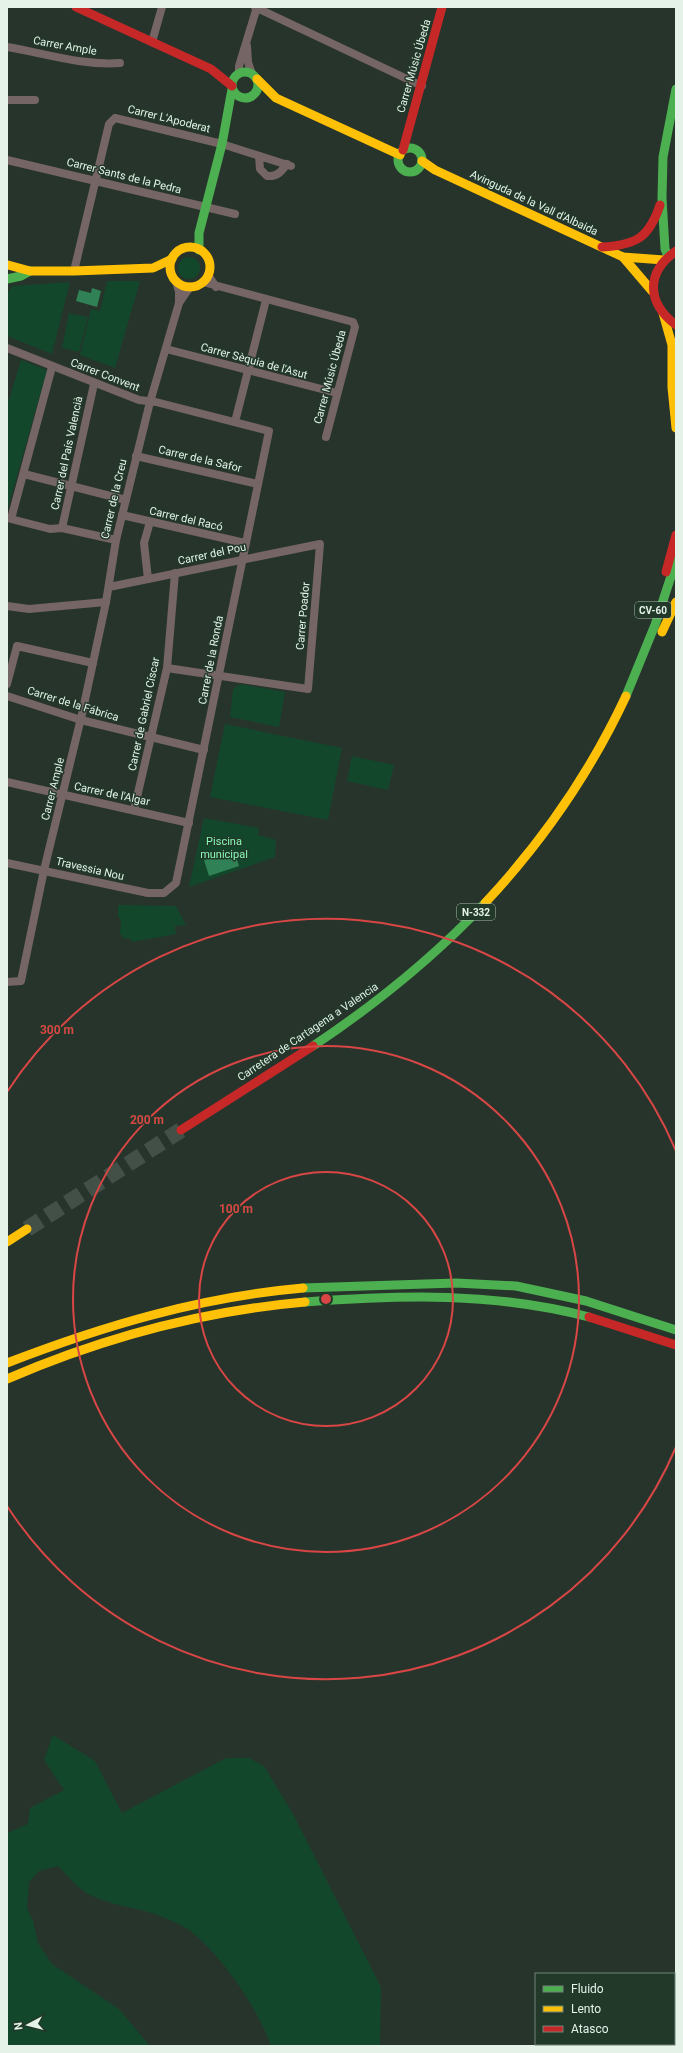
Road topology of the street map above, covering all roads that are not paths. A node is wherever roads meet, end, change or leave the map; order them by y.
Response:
1 (76, 7) edge
2 (162, 7) edge
3 (256, 7) edge
4 (442, 7) edge
5 (152, 42) junction
6 (247, 42) junction
7 (7, 47) edge
8 (120, 63) dead end
9 (216, 72) junction
10 (237, 74) junction
11 (254, 76) junction
12 (422, 86) junction
13 (232, 87) junction
14 (676, 89) edge
15 (249, 98) junction
16 (276, 98) junction
17 (7, 100) edge
18 (35, 100) dead end
19 (226, 127) junction
20 (408, 131) junction
21 (222, 144) junction
22 (416, 149) junction
23 (402, 153) junction
24 (258, 156) junction
25 (7, 160) edge
26 (422, 161) junction
27 (417, 170) junction
28 (435, 170) junction
29 (96, 180) junction
30 (662, 198) junction
31 (206, 207) junction
32 (235, 214) dead end
33 (199, 233) junction
34 (602, 247) junction
35 (184, 248) junction
36 (199, 250) junction
37 (669, 256) edge
38 (623, 257) junction
39 (172, 259) junction
40 (7, 264) edge
41 (153, 268) junction
42 (30, 271) junction
43 (74, 271) junction
44 (205, 278) junction
45 (7, 279) edge
46 (174, 279) junction
47 (190, 287) junction
48 (652, 291) junction
49 (266, 300) junction
50 (179, 303) junction
51 (663, 314) junction
52 (676, 325) edge
53 (7, 348) edge
54 (166, 349) junction
55 (52, 367) junction
56 (248, 370) junction
57 (94, 384) junction
58 (337, 394) junction
59 (150, 402) junction
60 (235, 422) junction
61 (676, 428) edge
62 (268, 431) joint
63 (326, 438) dead end
64 (136, 456) junction
65 (24, 474) junction
66 (258, 484) junction
67 (70, 485) junction
68 (126, 500) junction
69 (122, 515) junction
70 (150, 522) junction
71 (62, 528) junction
72 (676, 535) edge
73 (116, 540) junction
74 (245, 543) junction
75 (320, 544) joint
76 (242, 560) junction
77 (676, 561) edge
78 (176, 573) junction
79 (148, 579) junction
80 (109, 587) junction
81 (106, 602) junction
82 (676, 602) edge
83 (7, 606) edge
84 (93, 663) junction
85 (167, 668) junction
86 (219, 675) junction
87 (7, 684) edge
88 (631, 686) junction
89 (7, 696) edge
90 (622, 704) junction
91 (81, 720) junction
92 (150, 738) junction
93 (204, 750) junction
94 (7, 782) edge
95 (63, 795) junction
96 (134, 810) junction
97 (189, 823) junction
98 (7, 863) edge
99 (44, 870) junction
100 (168, 891) joint
101 (7, 982) edge
102 (181, 1130) tunnel mouth
103 (27, 1230) tunnel mouth
104 (7, 1242) edge
105 (676, 1330) edge
106 (676, 1345) edge
107 (7, 1363) edge
108 (7, 1379) edge

1 - 5 main road
2 - 5 street
3 - 6 street
3 - 12 street
4 - 12 main road, Carrer Músic Úbeda
5 - 9 main road
6 - 10 street
6 - 11 street
7 - 8 street, Carrer Ample
9 - 10 main road
9 - 13 main road
10 - 11 main road
10 - 13 main road
11 - 15 main road
11 - 16 main road
12 - 20 main road, Carrer Músic Úbeda
13 - 15 main road
13 - 19 main road
14 - 30 main road
15 - 16 main road
15 - 19 main road
16 - 23 main road
17 - 18 street
19 - 21 main road
20 - 22 main road, Carrer Músic Úbeda
20 - 23 main road, Carrer Músic Úbeda
21 - 24 street, Carrer L'Apoderat
21 - 29 street, Carrer L'Apoderat
21 - 31 main road
22 - 23 main road
22 - 26 main road
23 - 27 main road
24 - 24 street, Carrer L'Apoderat
25 - 29 street, Carrer Sants de la Pedra
26 - 27 main road
26 - 28 main road, Avinguda de la Vall d'Albaida
27 - 28 main road, Avinguda de la Vall d'Albaida
28 - 34 main road, Avinguda de la Vall d'Albaida
29 - 31 street, Carrer Sants de la Pedra
29 - 43 street
30 - 34 main road
30 - 37 main road
31 - 32 street, Carrer Sants de la Pedra
31 - 33 main road
33 - 35 main road
33 - 36 main road
34 - 38 main road, Avinguda de la Vall d'Albaida
35 - 36 main road
35 - 39 main road
36 - 44 main road
37 - 38 main road, Avinguda de la Vall d'Albaida
37 - 48 main road
38 - 48 main road, Avinguda de la Vall d'Albaida
39 - 41 main road
39 - 46 main road
40 - 42 main road
40 - 45 main road
41 - 43 main road
41 - 46 main road
42 - 43 main road
42 - 45 main road
44 - 47 main road
44 - 49 street
46 - 47 main road
46 - 50 street
47 - 50 street
48 - 51 main road, Avinguda de la Vall d'Albaida
49 - 56 street
49 - 58 street, Carrer Músic Úbeda
50 - 54 street, Carrer de la Creu
51 - 52 main road
51 - 61 main road
53 - 55 street, Carrer Convent
54 - 56 street, Carrer Sèquia de l'Asut
54 - 59 street, Carrer de la Creu
55 - 57 street, Carrer Convent
55 - 65 street
56 - 58 street, Carrer Sèquia de l'Asut
56 - 60 street
57 - 59 street, Carrer Convent
57 - 67 street, Carrer del País Valencià
58 - 63 street, Carrer Músic Úbeda
59 - 60 street, Carrer Convent
59 - 64 street, Carrer de la Creu
60 - 62 street, Carrer Convent
62 - 66 street, Carrer de la Ronda
64 - 66 street, Carrer de la Safor
64 - 68 street, Carrer de la Creu
65 - 67 street
65 - 71 street
66 - 74 street, Carrer de la Ronda
67 - 68 street
67 - 71 street, Carrer del País Valencià
68 - 69 street, Carrer de la Creu
69 - 70 street, Carrer del Racó
69 - 73 street, Carrer de la Creu
70 - 74 street, Carrer del Racó
70 - 79 street
71 - 73 street
72 - 88 main road, CV-60
73 - 80 street, Carrer de la Creu
74 - 76 street, Carrer de la Ronda
75 - 76 street, Carrer del Pou
75 - 86 street, Carrer Poador
76 - 78 street, Carrer del Pou
76 - 86 street, Carrer de la Ronda
77 - 88 main road, Carretera de Cartagena a Valencia / N-332
78 - 79 street, Carrer del Pou
78 - 85 street, Carrer de Gabriel Císcar
79 - 80 street, Carrer del Pou
80 - 81 street, Carrer de la Creu
81 - 83 street
81 - 84 street, Carrer Ample
82 - 90 main road
84 - 87 street
84 - 91 street, Carrer Ample
85 - 86 street
85 - 92 street, Carrer de Gabriel Císcar
86 - 93 street, Carrer de la Ronda
88 - 90 main road, Carretera de Cartagena a Valencia / N-332
89 - 91 street, Carrer de la Fábrica
90 - 102 main road, Carretera de Cartagena a Valencia / N-332
91 - 92 street, Carrer de la Fábrica
91 - 95 street, Carrer Ample
92 - 93 street, Carrer de la Fábrica
92 - 96 street, Carrer de Gabriel Císcar
93 - 97 street, Carrer de la Ronda
94 - 95 street, Carrer de l'Algar
95 - 96 street, Carrer de l'Algar
95 - 99 street, Carrer Ample
96 - 97 street, Carrer de l'Algar
97 - 100 street, Carrer de la Ronda
98 - 99 street, Travessia Nou
99 - 100 street, Travessia Nou
99 - 101 street, Carrer Ample
103 - 104 main road
105 - 107 main road
106 - 108 main road

